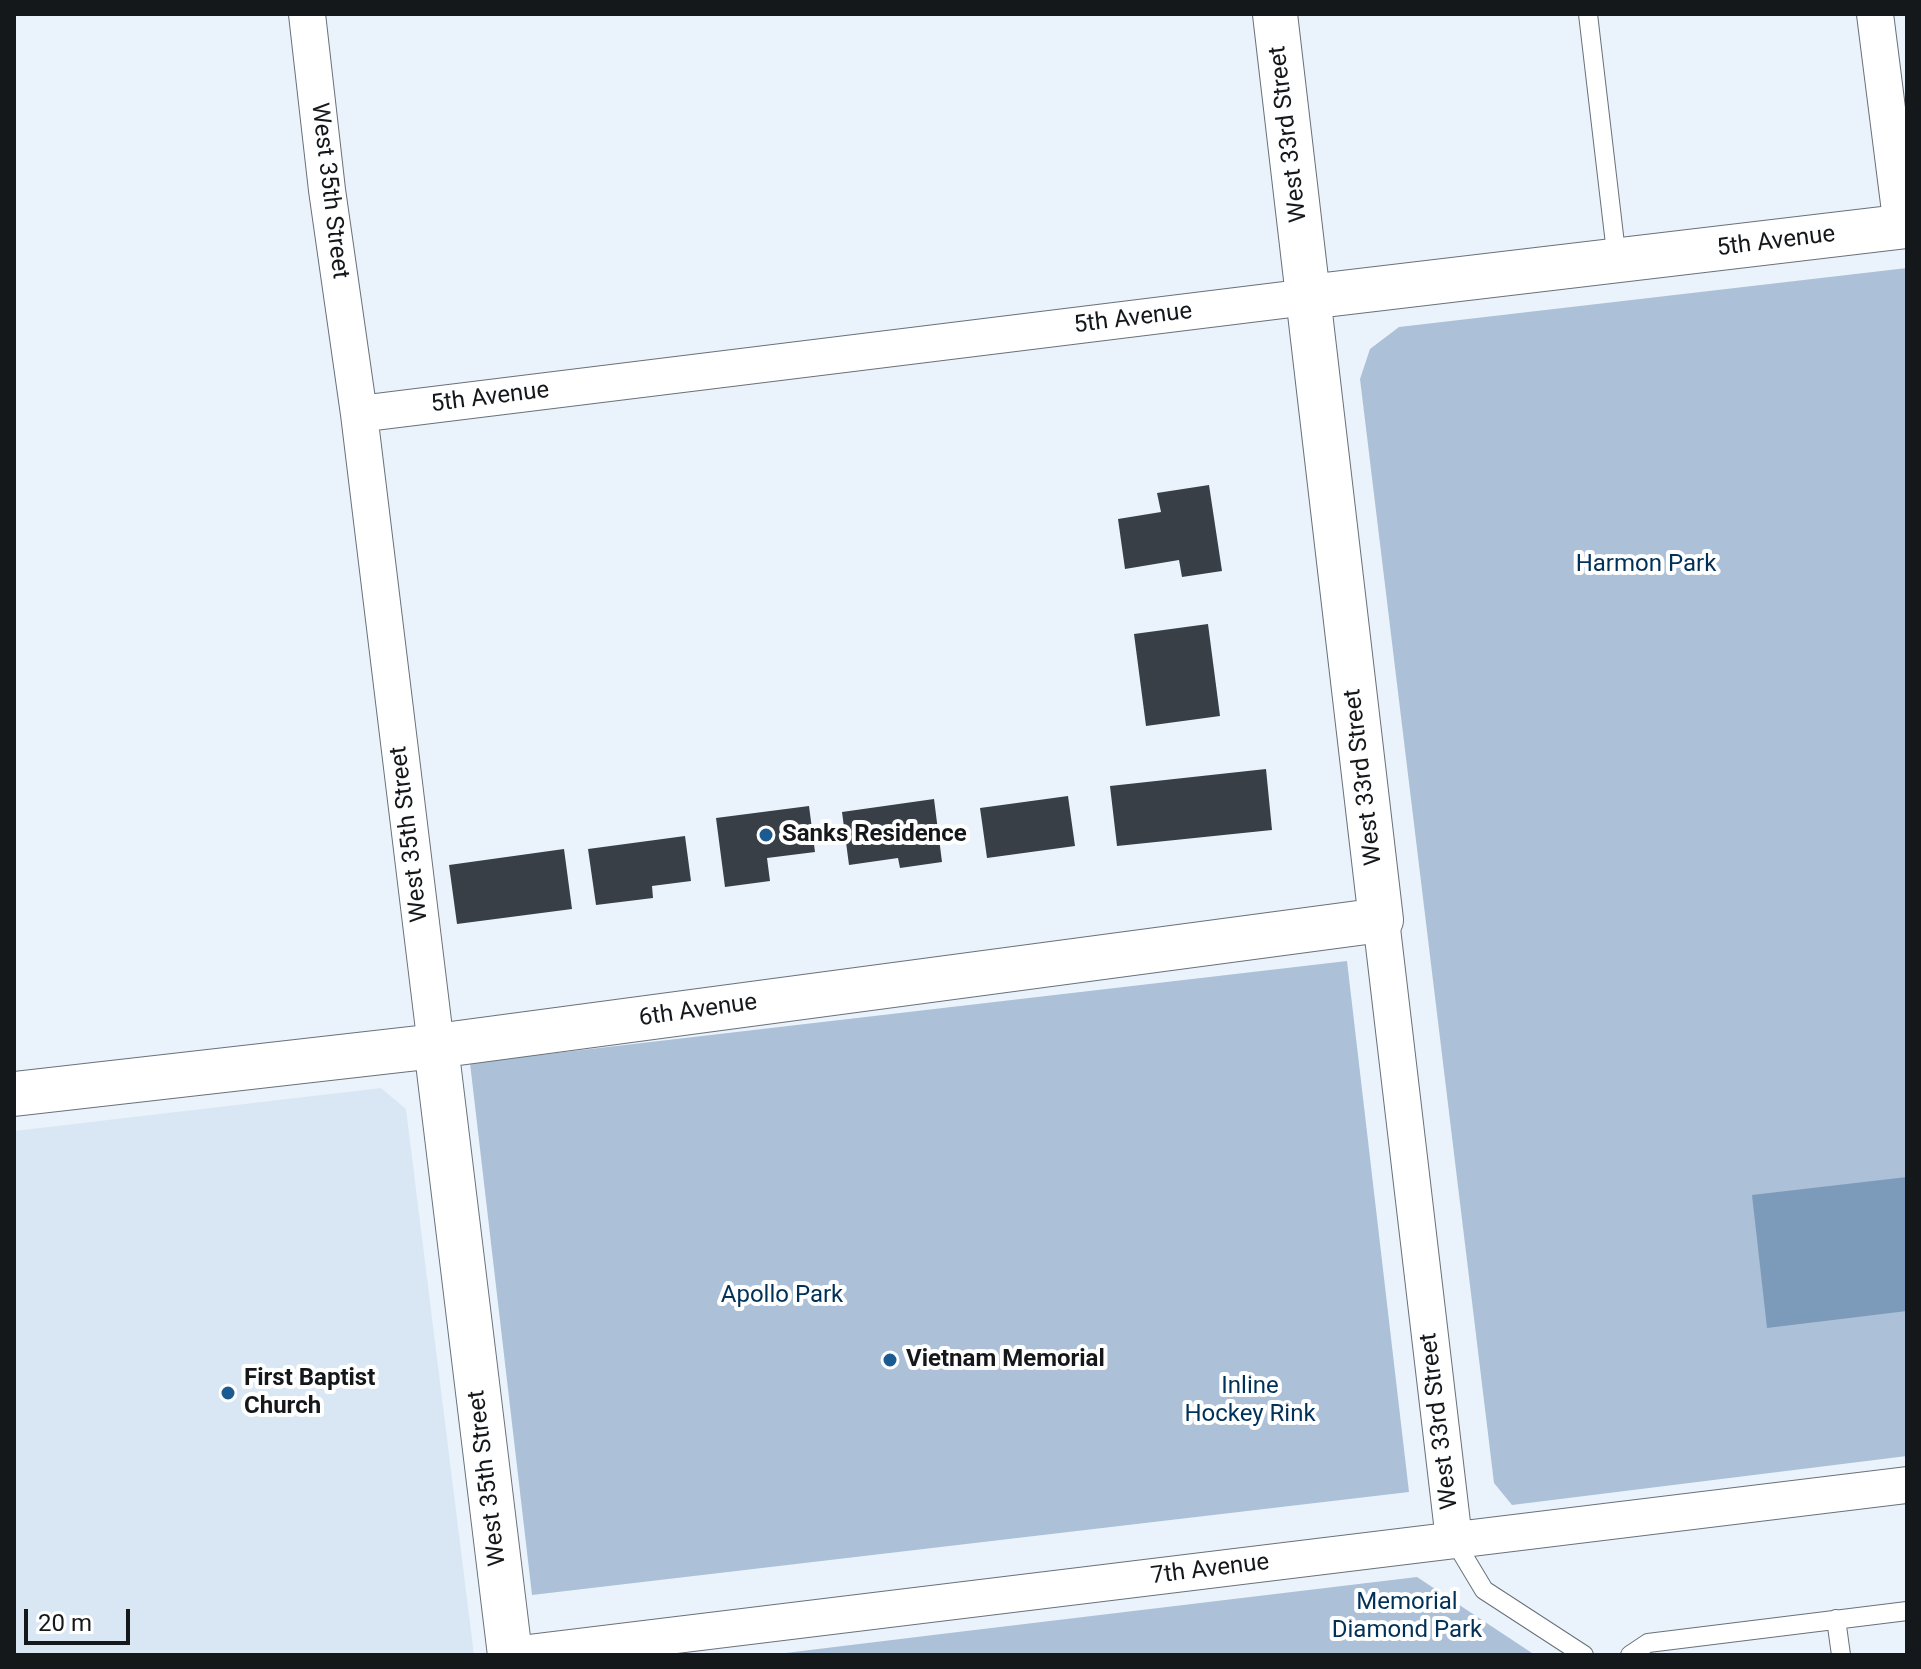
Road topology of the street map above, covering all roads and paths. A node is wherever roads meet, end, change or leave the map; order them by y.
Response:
1 (307, 14) edge
2 (1275, 14) edge
3 (1588, 14) edge
4 (1875, 14) edge
5 (1904, 226) edge
6 (1617, 261) junction
7 (1308, 297) junction
8 (359, 414) junction
9 (1381, 920) junction
10 (436, 1046) junction
11 (14, 1094) edge
12 (1907, 1485) edge
13 (1454, 1540) junction
14 (1907, 1611) edge
15 (1836, 1619) junction
16 (511, 1655) edge
17 (1584, 1655) edge
18 (1630, 1655) edge
19 (1841, 1655) edge

1 - 8 street, West 35th Street
2 - 7 street, West 33rd Street
3 - 6 lane
4 - 5 street
5 - 6 street, 5th Avenue
6 - 7 street, 5th Avenue
7 - 8 street, 5th Avenue
7 - 9 street, West 33rd Street
8 - 10 street, West 35th Street
9 - 10 street, 6th Avenue
9 - 13 street, West 33rd Street
10 - 11 street, 6th Avenue
10 - 16 street, West 35th Street
12 - 13 street, 7th Avenue
13 - 16 street, 7th Avenue
13 - 17 lane
14 - 15 lane
15 - 18 lane
15 - 19 lane

